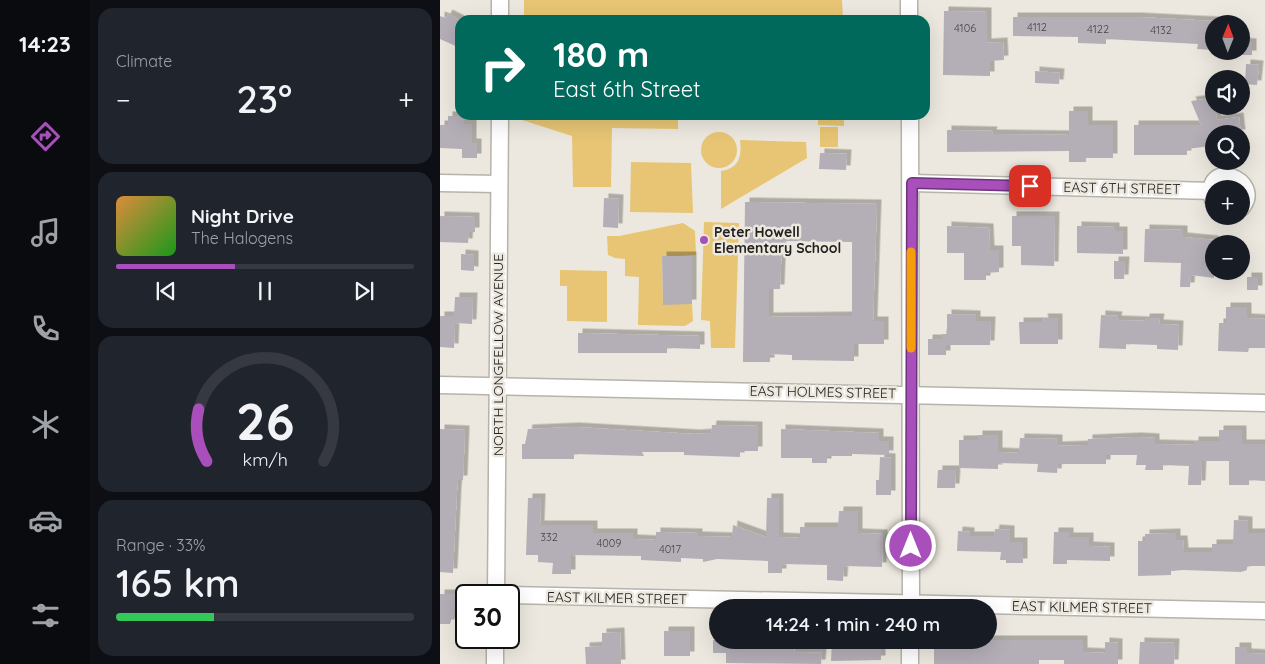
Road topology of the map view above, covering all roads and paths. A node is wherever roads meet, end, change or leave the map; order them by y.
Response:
1 (500, 0) edge
2 (909, 0) edge
3 (500, 15) edge
4 (909, 15) edge
5 (500, 120) edge
6 (910, 120) edge
7 (1219, 180) edge
8 (1242, 180) edge
9 (440, 183) edge
10 (912, 183) junction
11 (498, 184) junction
12 (1205, 196) edge
13 (440, 385) edge
14 (498, 386) junction
15 (911, 394) junction
16 (1265, 402) edge
17 (496, 584) edge
18 (520, 595) edge
19 (911, 599) edge
20 (709, 600) edge
21 (997, 607) edge
22 (1265, 611) edge
23 (496, 649) edge
24 (910, 649) edge
25 (495, 664) edge
26 (910, 664) edge

1 - 3 street
2 - 4 street
5 - 11 street, NORTH LONGFELLOW AVENUE
6 - 10 street
7 - 8 street
9 - 11 street
10 - 12 street, EAST 6TH STREET
10 - 15 street
11 - 14 street, NORTH LONGFELLOW AVENUE
13 - 14 street, EAST HOLMES STREET
14 - 15 street, EAST HOLMES STREET
14 - 17 street, NORTH LONGFELLOW AVENUE
15 - 16 street, EAST HOLMES STREET
15 - 19 street
18 - 20 street, EAST KILMER STREET
21 - 22 street, EAST KILMER STREET
23 - 25 street
24 - 26 street

